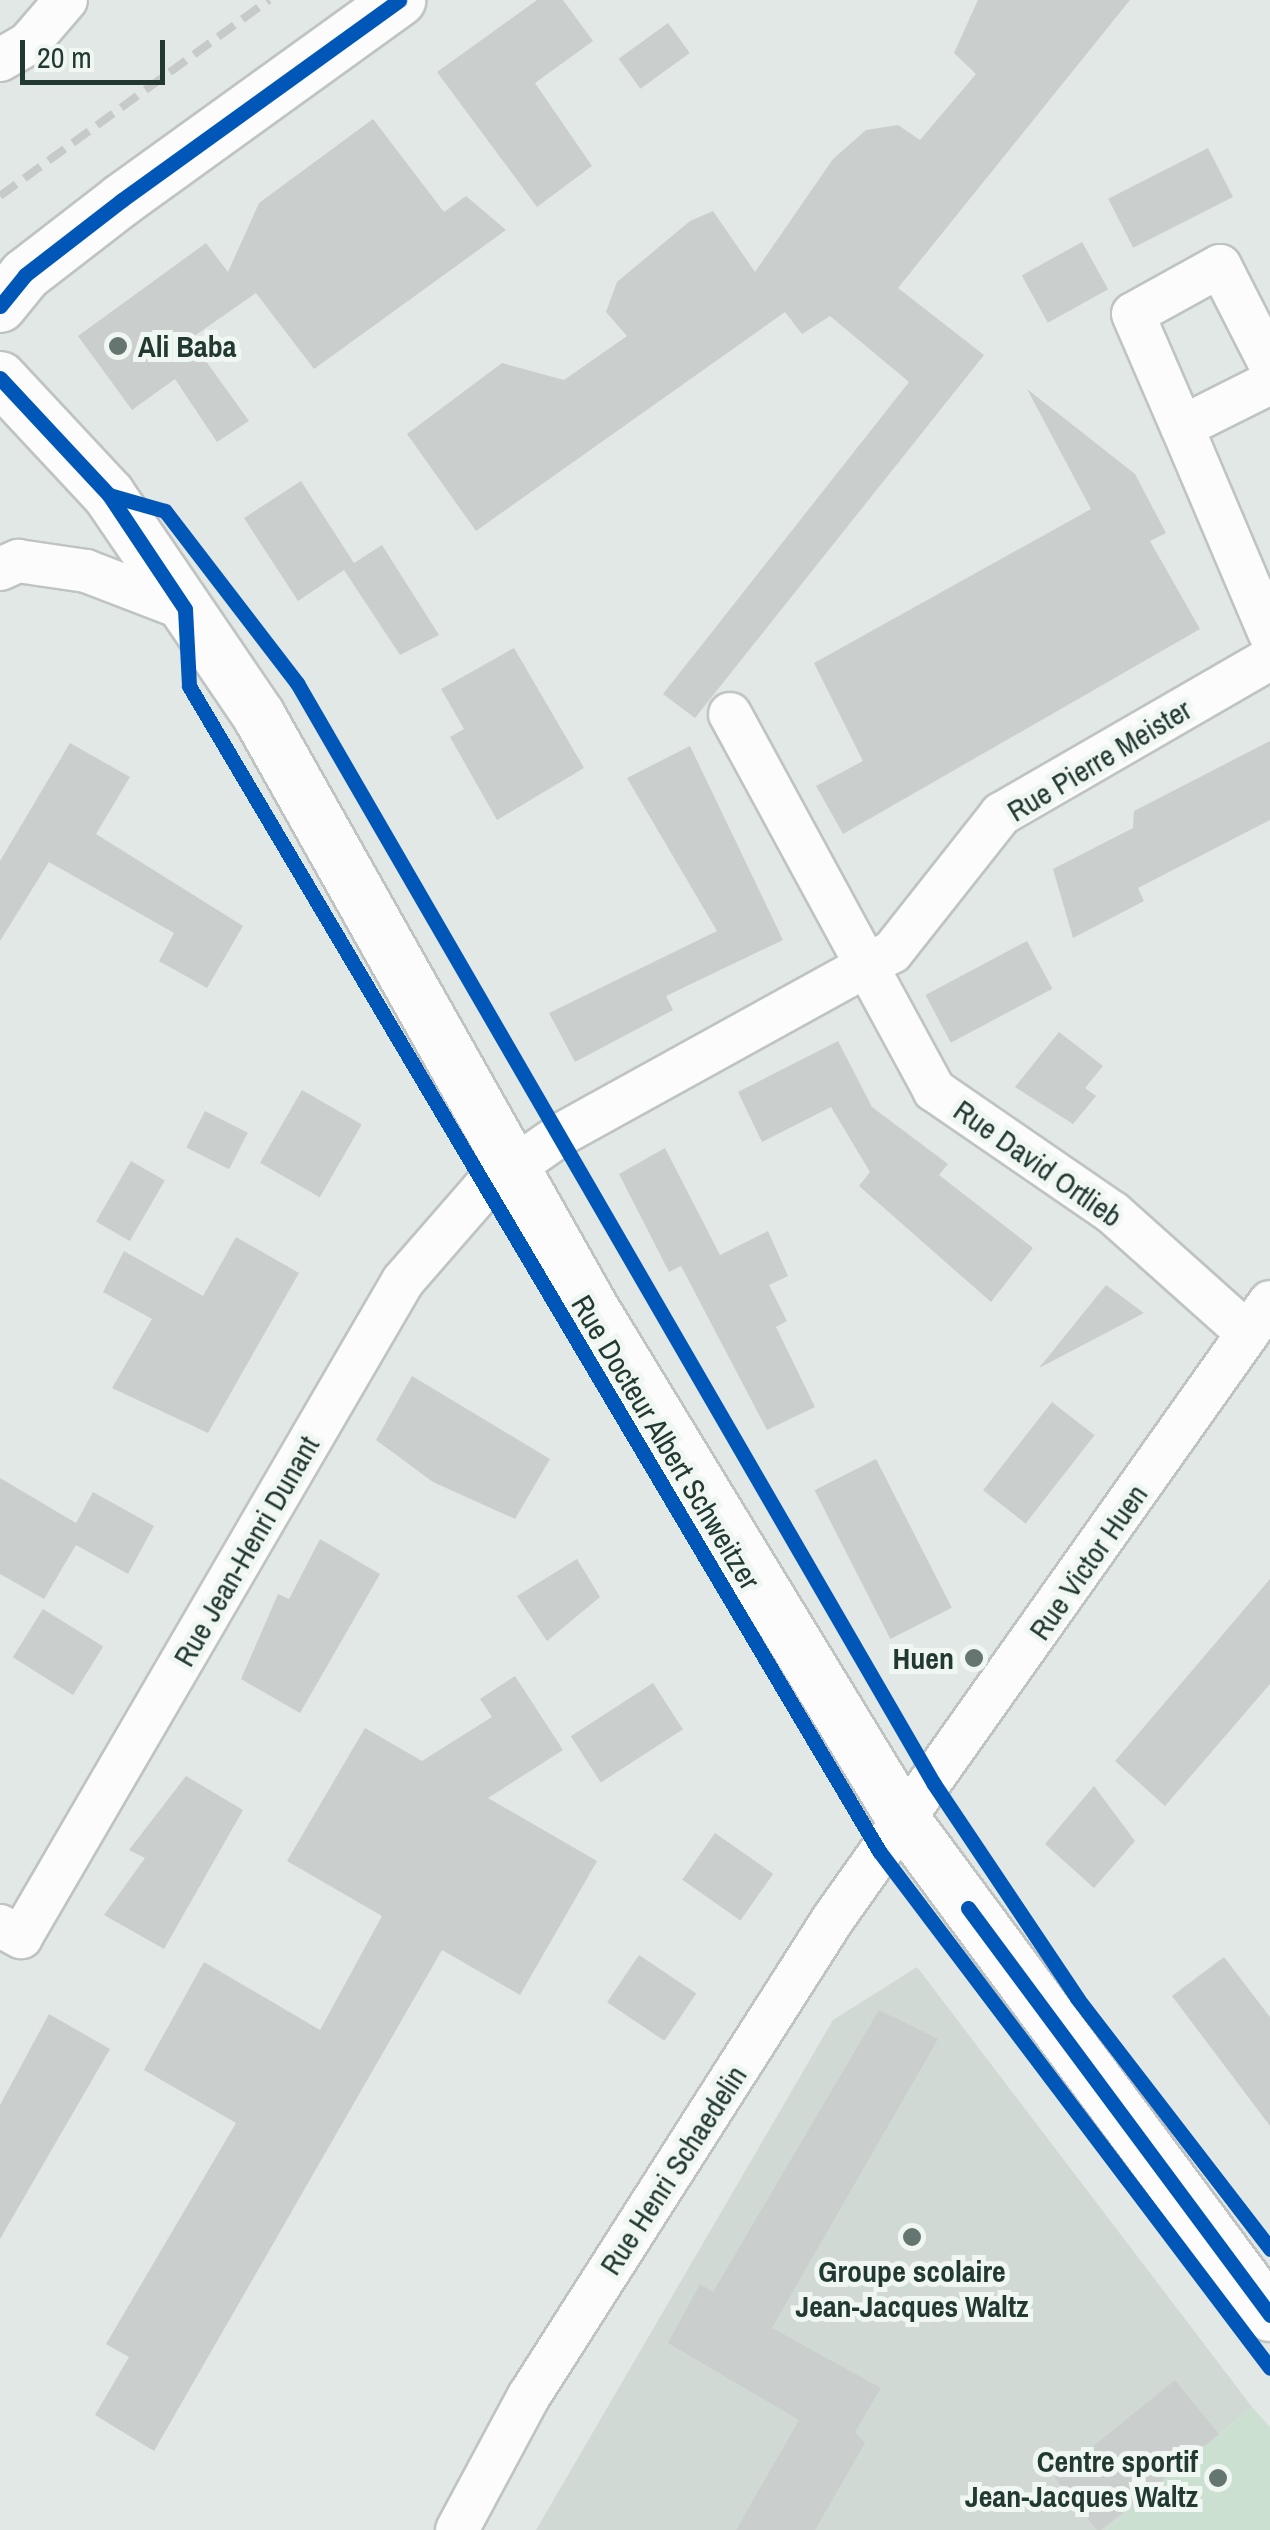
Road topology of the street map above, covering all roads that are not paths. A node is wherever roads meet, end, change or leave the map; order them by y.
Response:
1 (66, 0) edge
2 (400, 0) edge
3 (0, 60) edge
4 (0, 306) edge
5 (1270, 364) edge
6 (0, 378) edge
7 (1270, 383) edge
8 (1182, 426) junction
9 (0, 569) edge
10 (186, 609) junction
11 (1270, 634) edge
12 (1270, 658) edge
13 (730, 714) dead end
14 (864, 968) junction
15 (511, 1164) junction
16 (1258, 1317) edge
17 (904, 1820) junction
18 (0, 1926) edge
19 (1270, 2316) edge
20 (457, 2530) edge

1 - 3 street
2 - 4 street
5 - 8 street
6 - 10 street, Rue Docteur Albert Schweitzer
7 - 8 street
8 - 11 street
9 - 10 street
10 - 15 street, Rue Docteur Albert Schweitzer
12 - 14 street, Rue Pierre Meister
13 - 14 street
14 - 15 street, Rue Pierre Meister
14 - 16 street, Rue David Ortlieb
15 - 17 street, Rue Docteur Albert Schweitzer
15 - 18 street, Rue Jean-Henri Dunant
16 - 17 street, Rue Victor Huen
17 - 19 street, Rue Docteur Albert Schweitzer
17 - 20 street, Rue Henri Schaedelin

